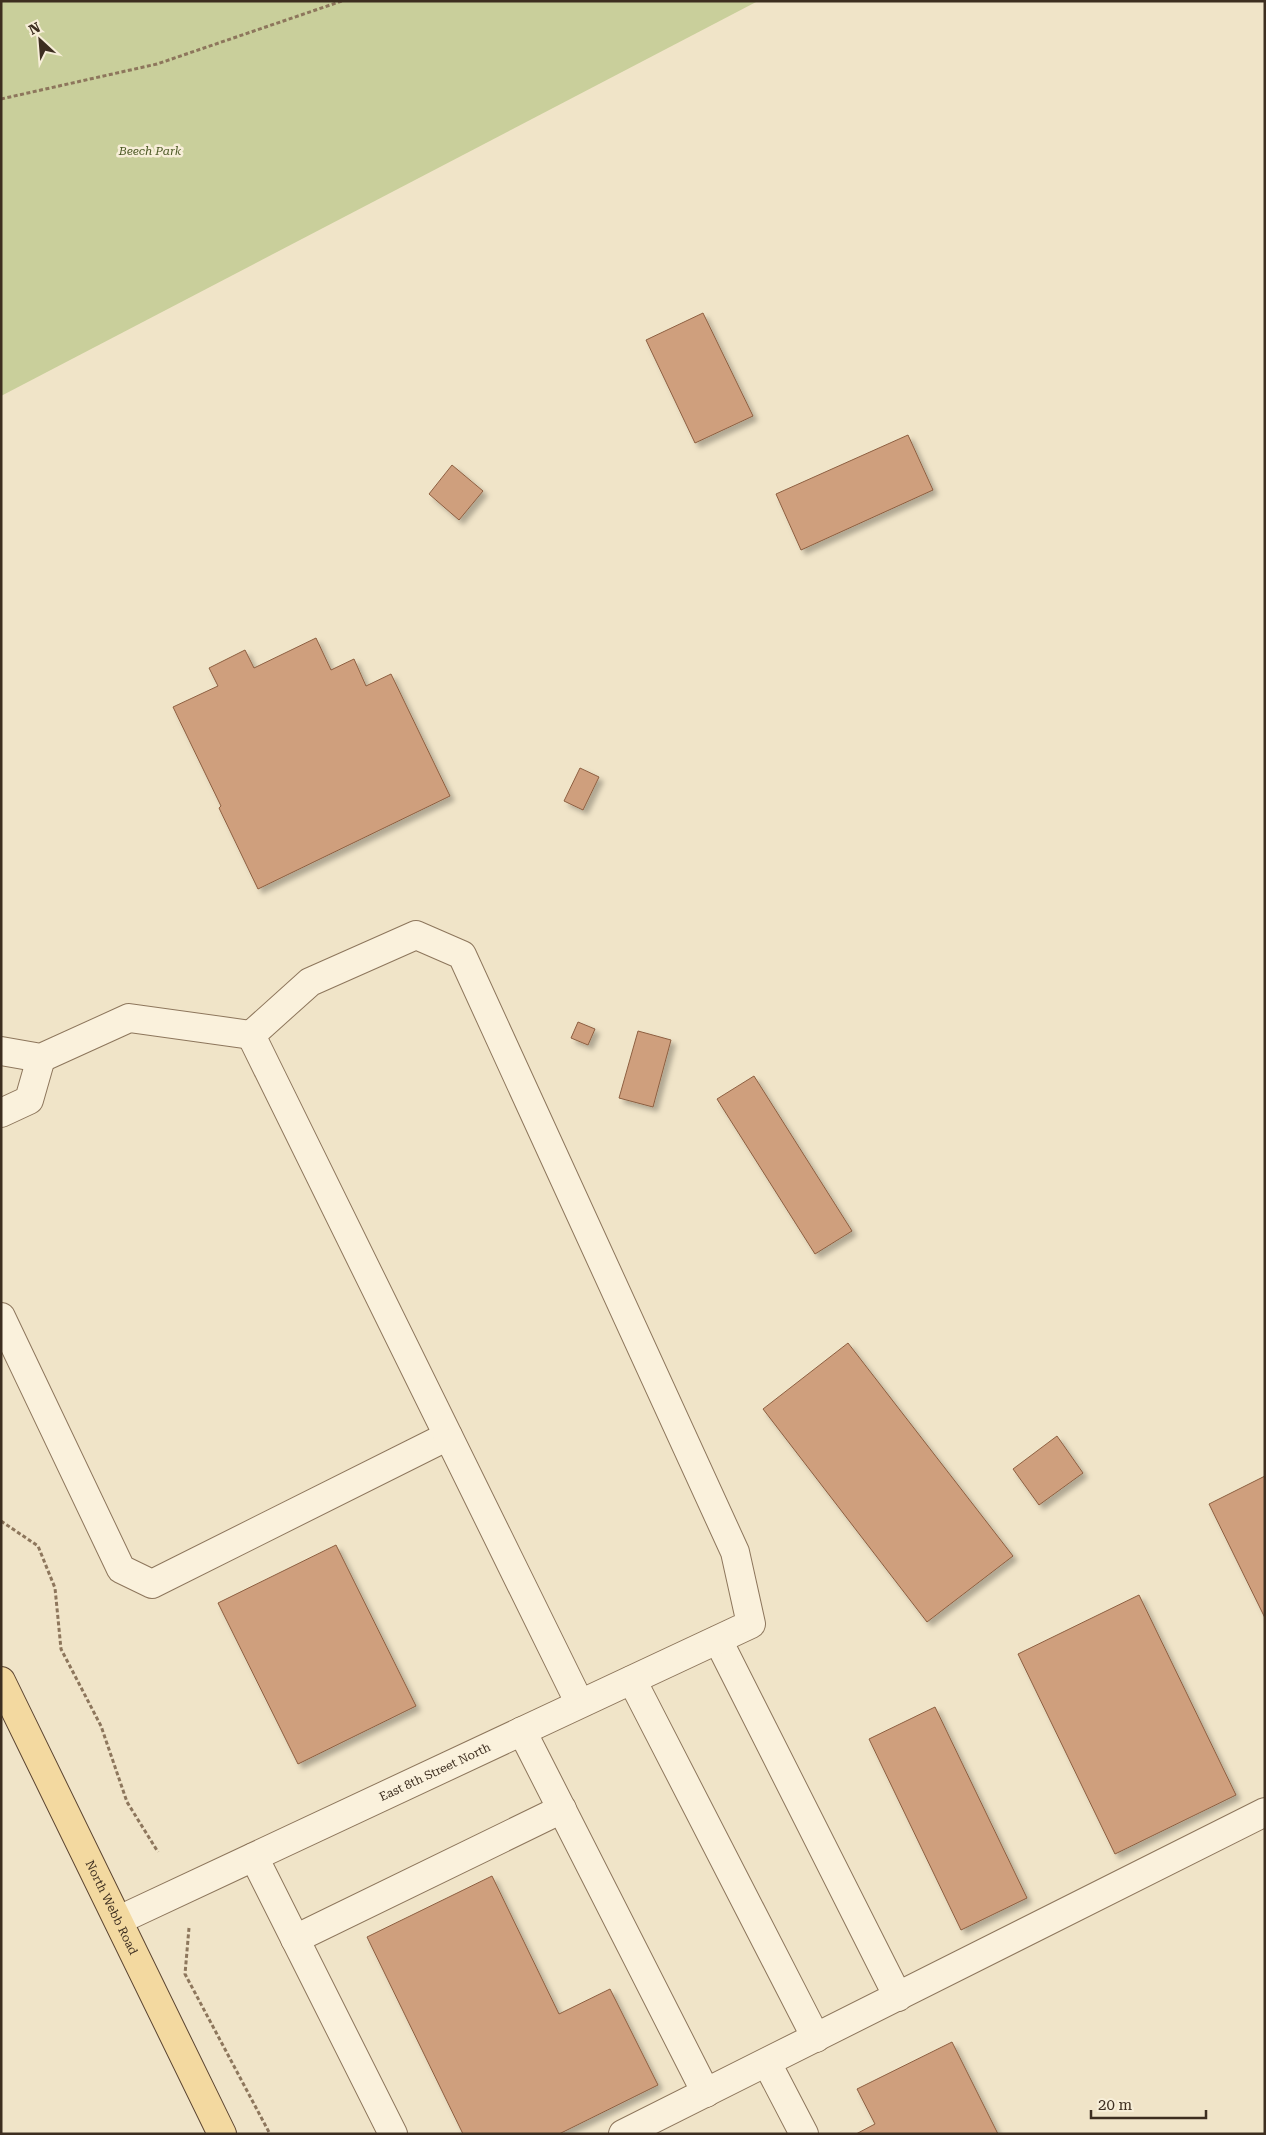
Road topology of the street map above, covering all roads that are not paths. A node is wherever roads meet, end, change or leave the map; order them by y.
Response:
1 (251, 1035) junction
2 (1, 1052) edge
3 (41, 1058) junction
4 (1, 1114) edge
5 (1, 1317) edge
6 (448, 1436) junction
7 (718, 1640) junction
8 (632, 1680) junction
9 (1, 1681) edge
10 (580, 1704) junction
11 (522, 1731) junction
12 (562, 1809) junction
13 (1265, 1812) edge
14 (254, 1857) junction
15 (119, 1920) junction
16 (295, 1939) junction
17 (898, 1997) junction
18 (816, 2038) junction
19 (767, 2063) junction
20 (706, 2093) junction
21 (222, 2134) edge
22 (393, 2134) edge
23 (623, 2134) edge
24 (804, 2134) edge

1 - 3 street
1 - 6 street
1 - 7 street, East 8th Street North
2 - 3 street
3 - 4 street
5 - 6 street
6 - 10 street
7 - 8 street, East 8th Street North
7 - 17 street
8 - 10 street, East 8th Street North
8 - 18 street
9 - 15 main road, North Webb Road
10 - 11 street, East 8th Street North
11 - 12 street
11 - 14 street, East 8th Street North
12 - 16 street
12 - 20 street
13 - 17 street
14 - 15 street, East 8th Street North
14 - 16 street
15 - 21 main road, North Webb Road
16 - 22 street
17 - 18 street
18 - 19 street
19 - 20 street
19 - 24 street
20 - 23 street

